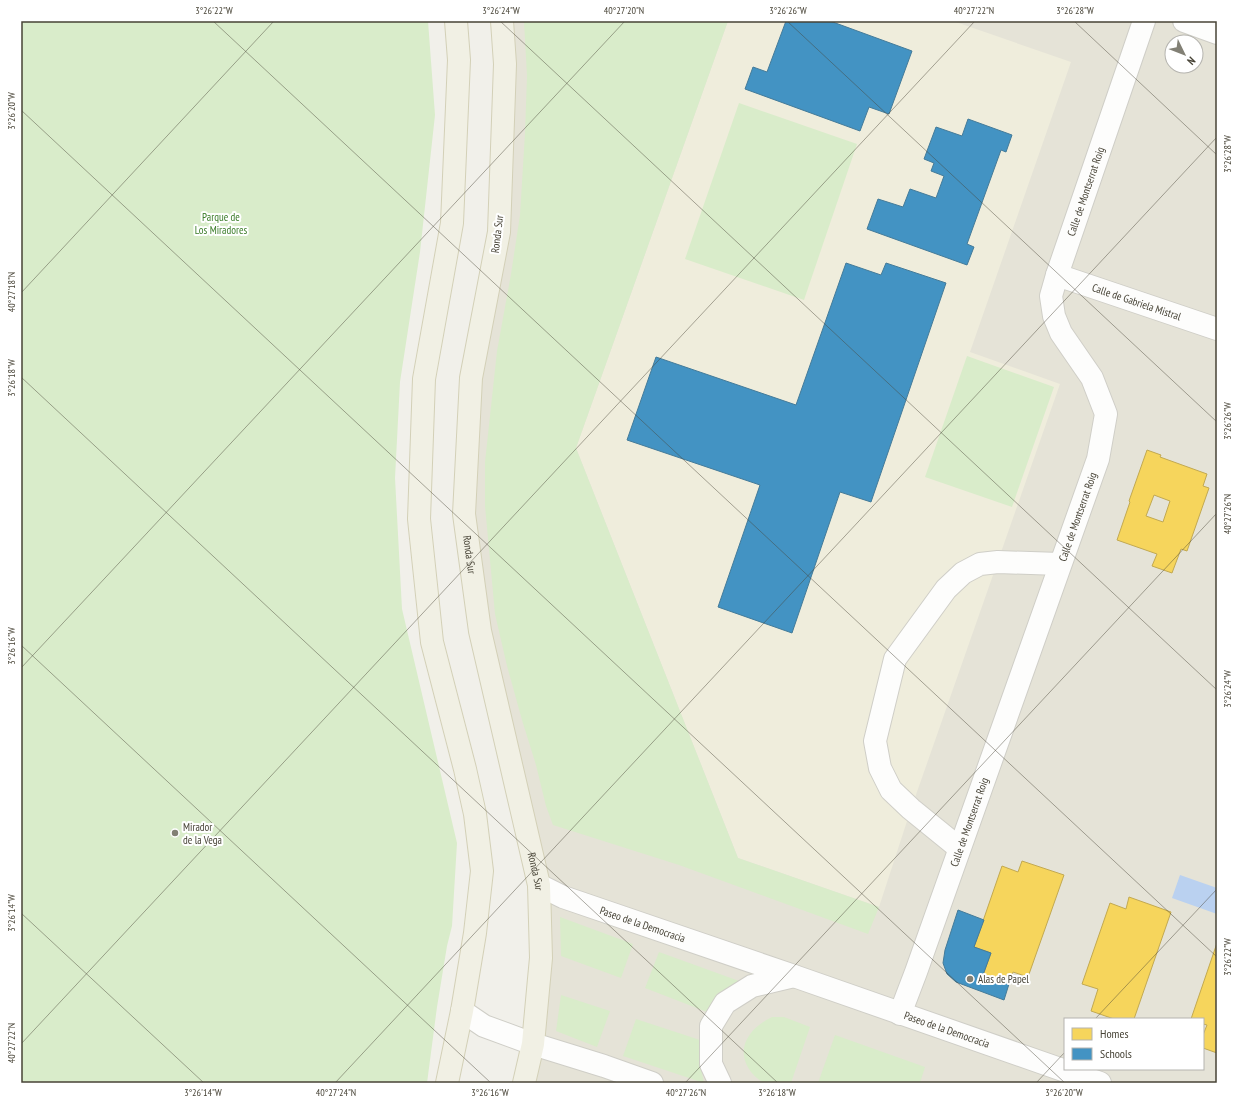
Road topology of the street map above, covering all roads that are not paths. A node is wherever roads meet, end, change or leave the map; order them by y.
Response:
1 (456, 21) edge
2 (502, 21) edge
3 (1144, 21) edge
4 (1184, 21) edge
5 (1217, 33) edge
6 (1057, 275) junction
7 (1217, 330) edge
8 (1060, 564) junction
9 (959, 848) junction
10 (539, 885) junction
11 (794, 976) junction
12 (462, 1011) junction
13 (900, 1014) junction
14 (532, 1044) junction
15 (447, 1083) edge
16 (524, 1083) edge
17 (652, 1083) edge
18 (720, 1083) edge
19 (1100, 1083) edge

1 - 12 main road
2 - 10 main road, Ronda Sur
3 - 6 street, Calle de Montserrat Roig
4 - 5 street
6 - 7 street, Calle de Gabriela Mistral
6 - 8 street, Calle de Montserrat Roig
8 - 9 street, Calle de Montserrat Roig
8 - 9 street
9 - 13 street, Calle de Montserrat Roig
10 - 11 street, Paseo de la Democracia
10 - 14 main road, Ronda Sur
11 - 13 street, Paseo de la Democracia
11 - 18 street
12 - 14 street
12 - 15 main road
13 - 19 street, Paseo de la Democracia
14 - 16 main road, Ronda Sur
14 - 17 street

